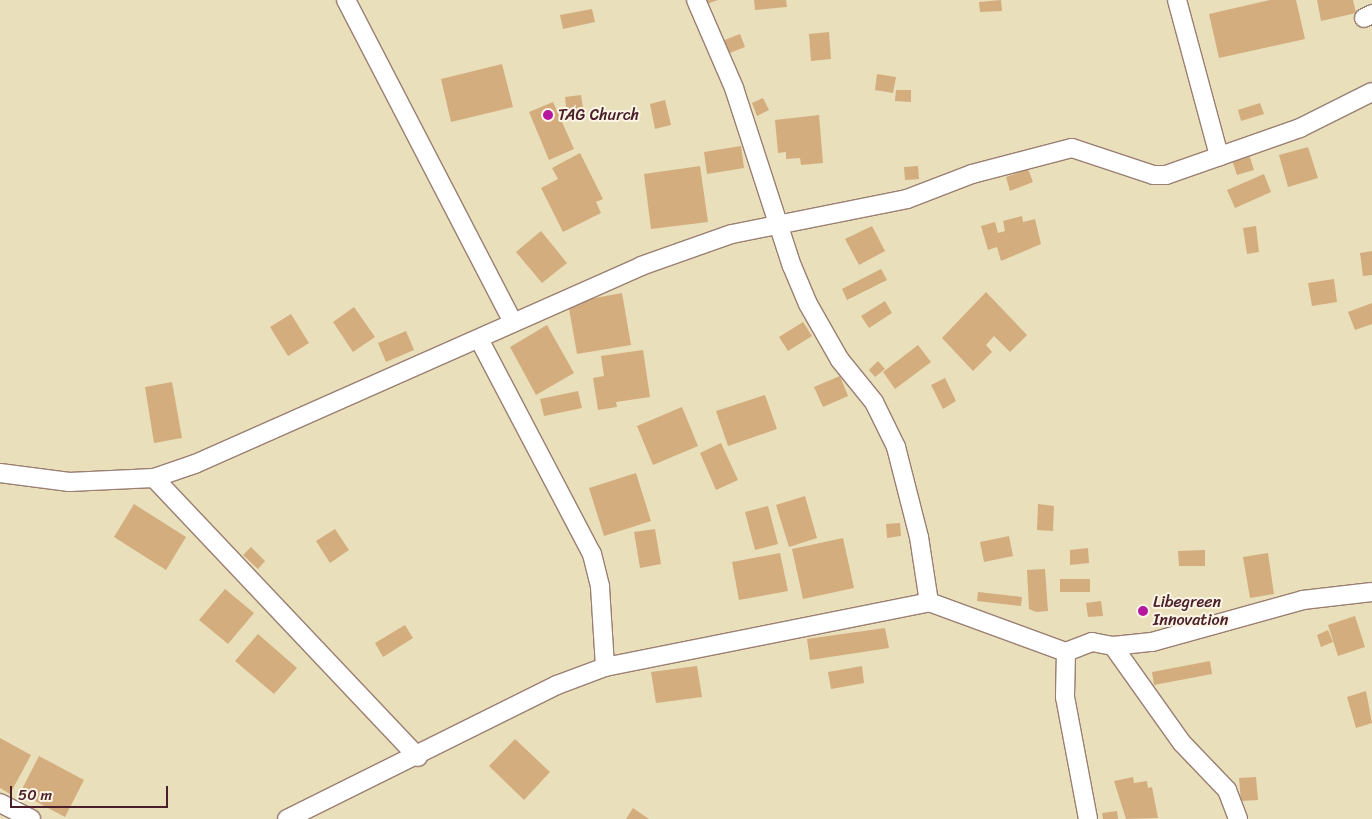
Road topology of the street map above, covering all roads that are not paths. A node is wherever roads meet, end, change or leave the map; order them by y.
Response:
1 (346, 0) edge
2 (696, 0) edge
3 (1177, 0) edge
4 (1372, 92) edge
5 (1219, 156) junction
6 (778, 221) junction
7 (514, 322) junction
8 (479, 339) junction
9 (0, 473) edge
10 (154, 478) junction
11 (1372, 592) edge
12 (928, 602) junction
13 (1113, 646) junction
14 (1066, 652) junction
15 (605, 667) junction
16 (418, 757) junction
17 (0, 803) edge
18 (31, 819) edge
19 (287, 819) edge
20 (1088, 819) edge
21 (1238, 819) edge

1 - 7 street
2 - 6 street
3 - 5 street
4 - 5 street
5 - 6 street
6 - 7 street
6 - 12 street
7 - 8 street
8 - 10 street
8 - 15 street
9 - 10 street
10 - 16 street
11 - 13 street
12 - 14 street
12 - 15 street
13 - 14 street
13 - 21 street
14 - 20 street
15 - 16 street
16 - 19 street
17 - 18 street

